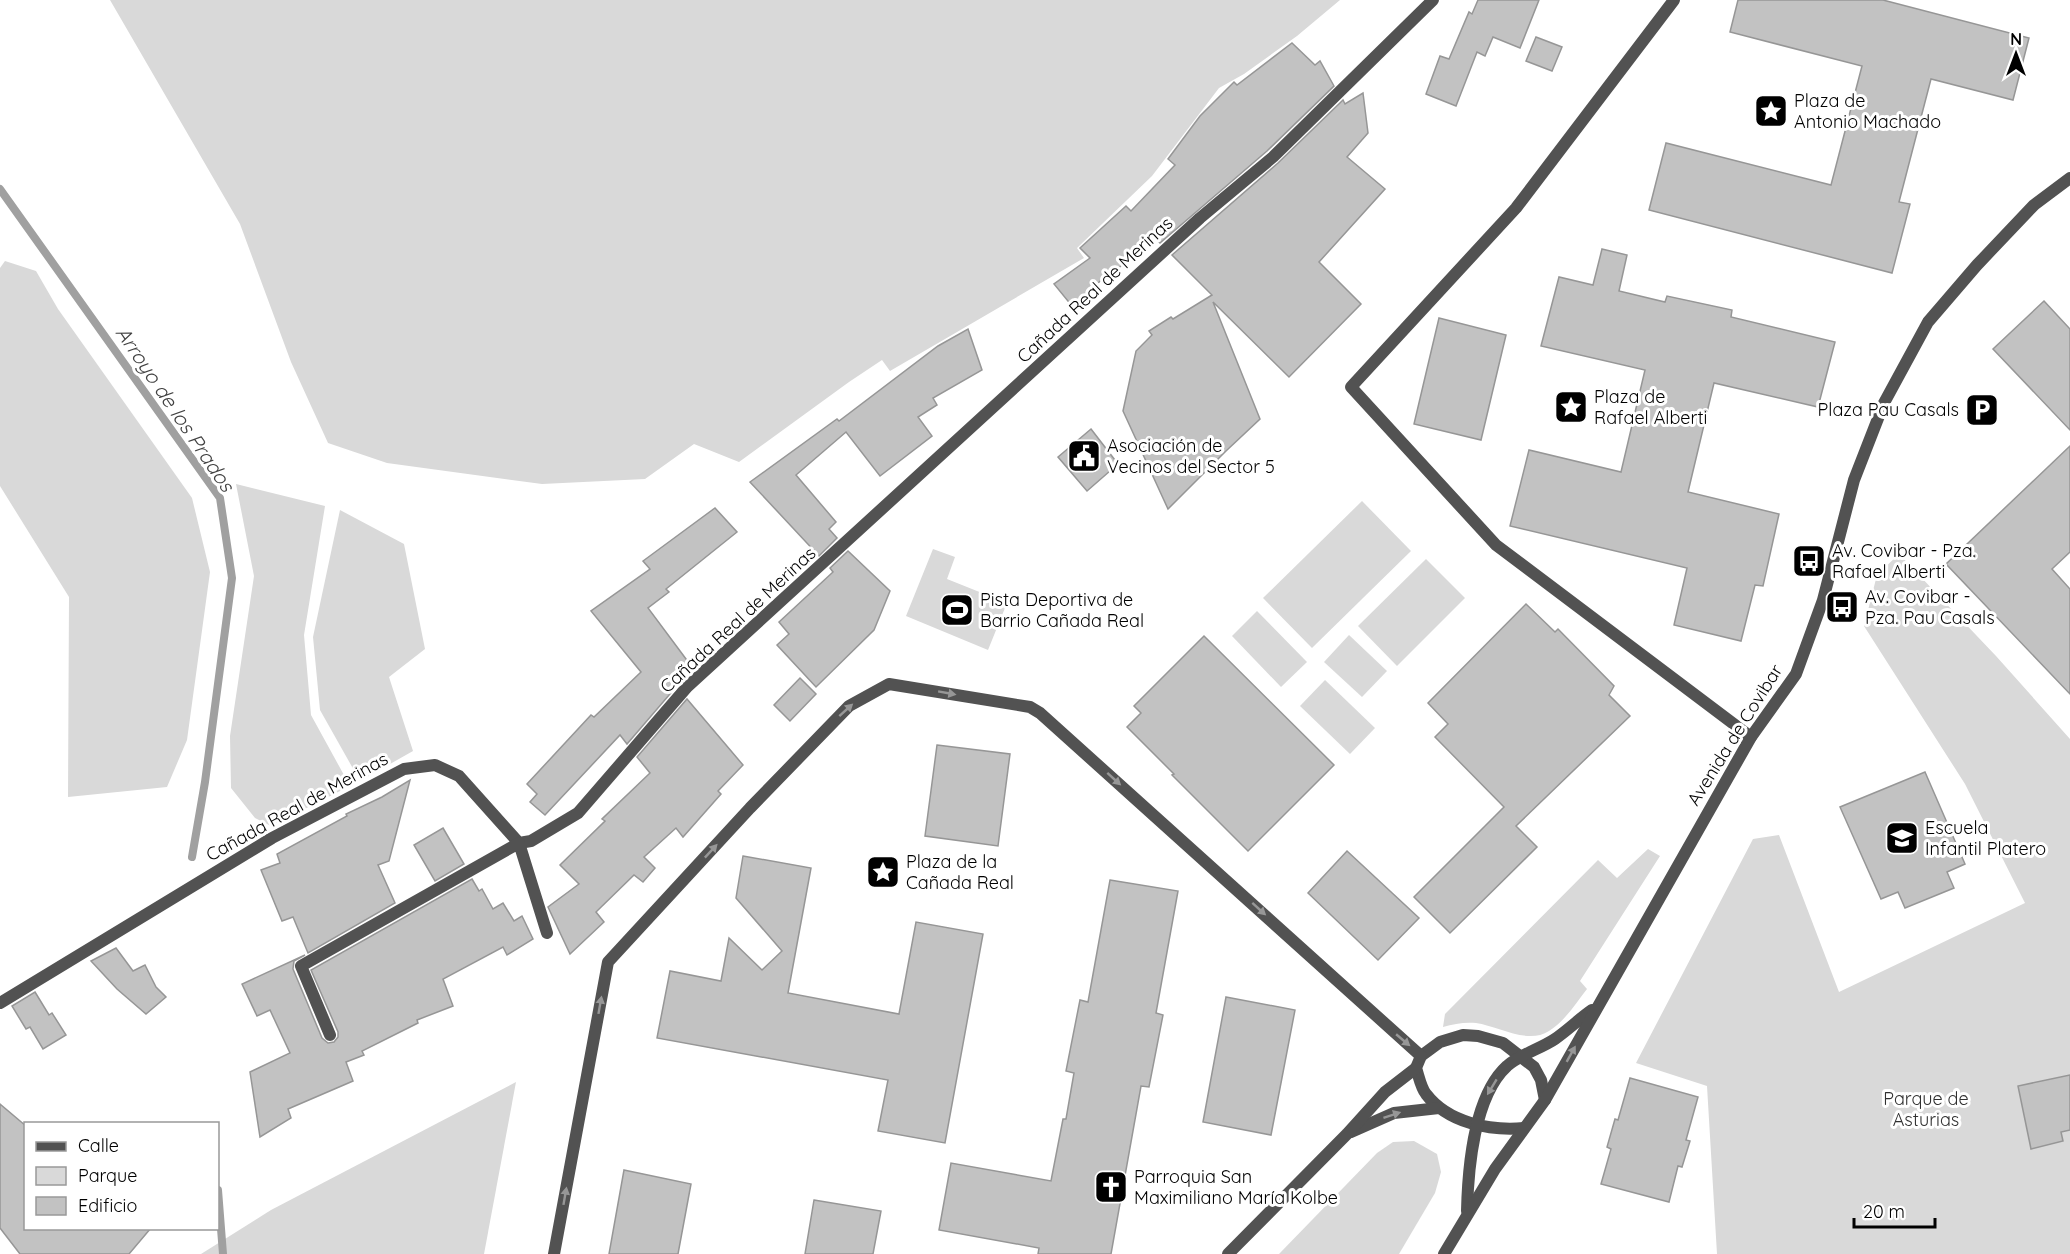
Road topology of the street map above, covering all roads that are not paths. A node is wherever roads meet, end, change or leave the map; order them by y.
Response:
1 (1433, 0) edge
2 (1674, 0) edge
3 (2070, 178) edge
4 (1751, 737) junction
5 (519, 843) junction
6 (547, 933) dead end
7 (0, 1003) edge
8 (1596, 1008) junction
9 (330, 1035) dead end
10 (1421, 1056) junction
11 (1521, 1056) junction
12 (1416, 1068) junction
13 (1545, 1100) junction
14 (1439, 1108) junction
15 (1477, 1126) junction
16 (1524, 1128) junction
17 (1347, 1134) junction
18 (1467, 1212) junction
19 (554, 1254) edge
20 (1228, 1254) edge
21 (1444, 1254) edge

1 - 5 street, Cañada Real de Merinas
2 - 4 street
3 - 4 street, Avenida de Covibar
4 - 8 street, Avenida de Covibar
5 - 6 street
5 - 7 street, Cañada Real de Merinas
5 - 9 street
8 - 11 street, Avenida de Covibar
13 -> 8 street, Avenida de Covibar
10 - 11 street
10 - 12 street
19 -> 10 street
11 - 13 street
11 -> 15 street, Avenida de Covibar
12 - 14 street
12 - 17 street
13 - 16 street, Avenida de Covibar
14 - 15 street
17 -> 14 street
15 - 16 street
15 - 18 street, Avenida de Covibar
16 - 18 street, Avenida de Covibar
17 - 20 street
18 - 21 street, Avenida de Covibar

